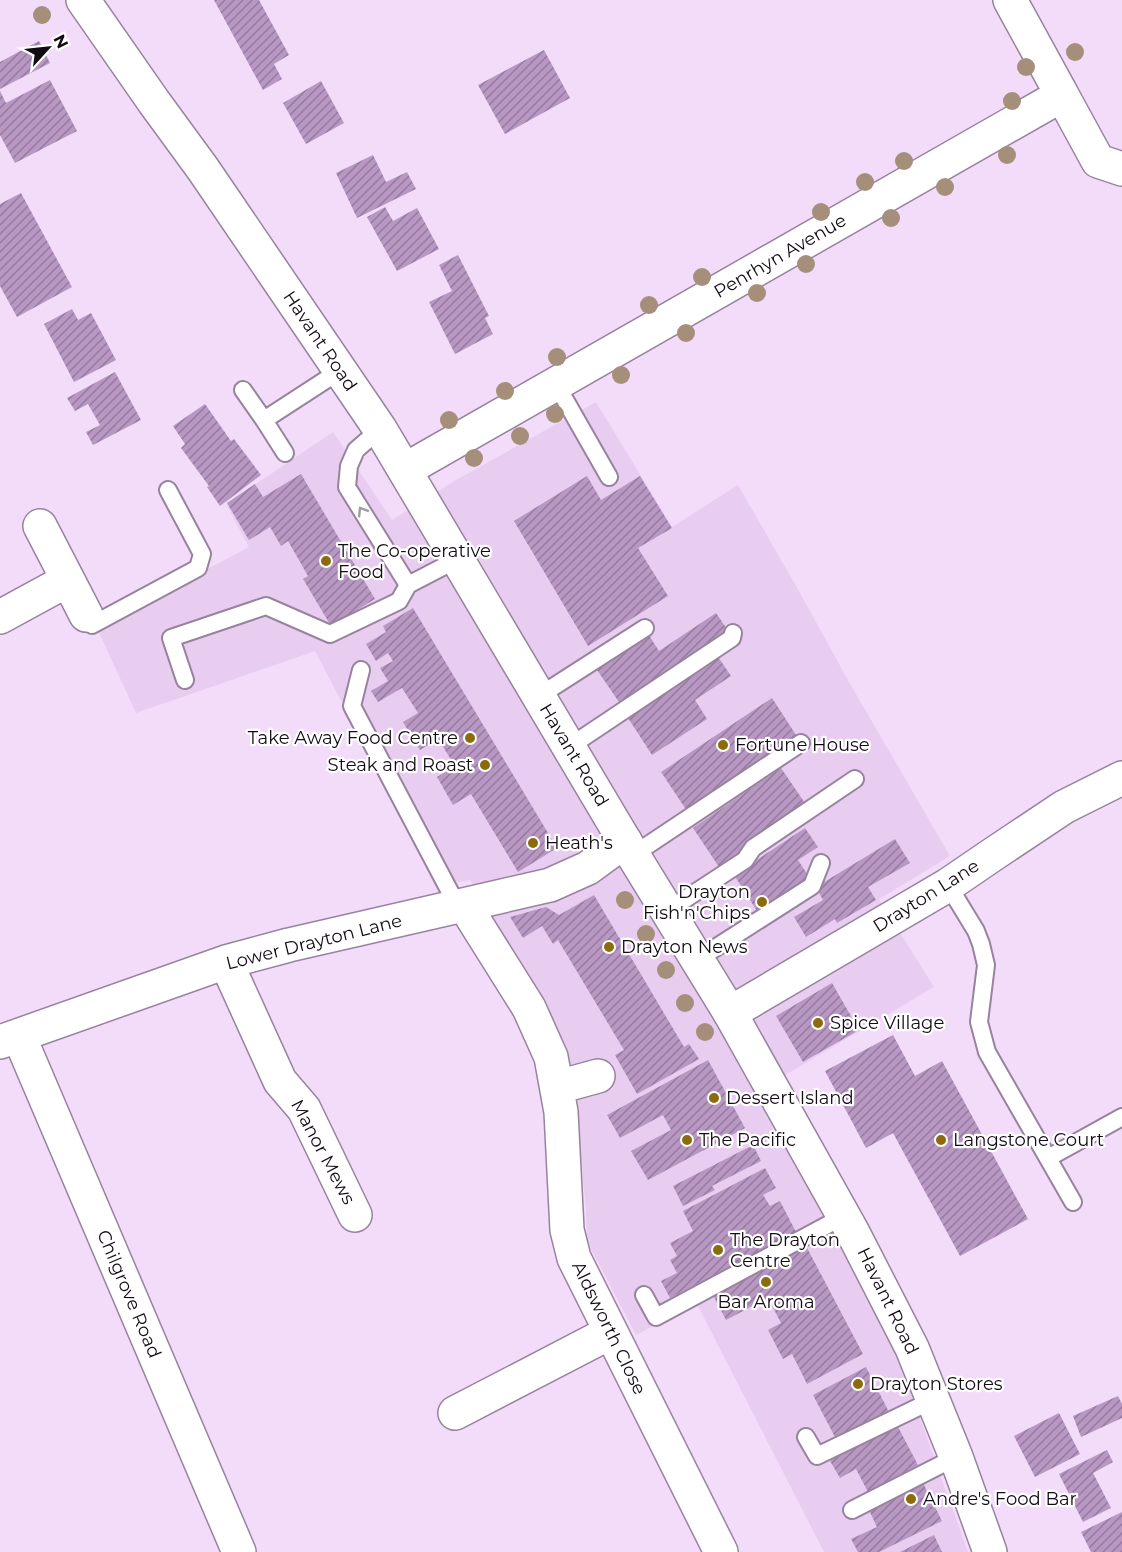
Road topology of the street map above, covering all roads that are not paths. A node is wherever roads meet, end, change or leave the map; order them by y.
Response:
1 (82, 0) edge
2 (1010, 0) edge
3 (1062, 95) junction
4 (1122, 169) edge
5 (340, 370) junction
6 (556, 384) junction
7 (243, 390) dead end
8 (264, 420) junction
9 (380, 429) junction
10 (285, 453) dead end
11 (405, 470) junction
12 (609, 477) dead end
13 (168, 490) dead end
14 (40, 526) dead end
15 (458, 559) junction
16 (68, 580) junction
17 (408, 585) junction
18 (86, 615) joint
19 (0, 617) edge
20 (645, 628) dead end
21 (733, 633) dead end
22 (361, 670) dead end
23 (185, 680) dead end
24 (538, 696) junction
25 (801, 743) dead end
26 (569, 747) junction
27 (1122, 778) edge
28 (855, 779) dead end
29 (629, 848) junction
30 (821, 863) dead end
31 (948, 885) junction
32 (462, 906) junction
33 (667, 911) junction
34 (698, 959) junction
35 (226, 962) junction
36 (730, 1013) junction
37 (9, 1039) edge
38 (598, 1076) dead end
39 (558, 1087) junction
40 (1122, 1117) edge
41 (1048, 1158) junction
42 (1073, 1202) dead end
43 (355, 1215) dead end
44 (844, 1216) junction
45 (644, 1295) dead end
46 (611, 1332) junction
47 (933, 1400) junction
48 (455, 1413) dead end
49 (806, 1437) dead end
50 (956, 1456) junction
51 (852, 1510) dead end
52 (239, 1552) edge
53 (721, 1552) edge
54 (990, 1552) edge

1 - 5 street, Havant Road
2 - 3 street
3 - 4 street
3 - 6 street, Penrhyn Avenue
5 - 8 lane
5 - 9 street, Havant Road
6 - 11 street, Penrhyn Avenue
6 - 12 lane
7 - 8 lane
8 - 10 lane
9 - 11 street, Havant Road
17 -> 9 lane
11 - 15 street, Havant Road
13 - 18 lane
14 - 16 street
15 - 17 lane
15 - 24 street, Havant Road
16 - 18 street
16 - 19 street
17 - 23 lane
20 - 24 lane
21 - 26 lane
22 - 32 lane
24 - 26 street, Havant Road
25 - 29 lane
26 - 29 street, Havant Road
27 - 31 street, Drayton Lane
28 - 33 lane
29 - 32 street, Lower Drayton Lane
29 - 33 street, Havant Road
30 - 34 lane
31 - 36 street, Drayton Lane
31 - 41 lane
32 - 35 street, Lower Drayton Lane
32 - 39 street, Aldsworth Close
33 - 34 street, Havant Road
34 - 36 street, Havant Road
35 - 37 street, Lower Drayton Lane
35 - 43 street, Manor Mews
36 - 44 street, Havant Road
37 - 52 street, Chilgrove Road
38 - 39 street
39 - 46 street, Aldsworth Close
40 - 41 lane
41 - 42 lane
44 - 45 lane
44 - 47 street, Havant Road
46 - 48 street
46 - 53 street, Aldsworth Close
47 - 49 lane
47 - 50 street, Havant Road
50 - 51 lane
50 - 54 street, Havant Road

